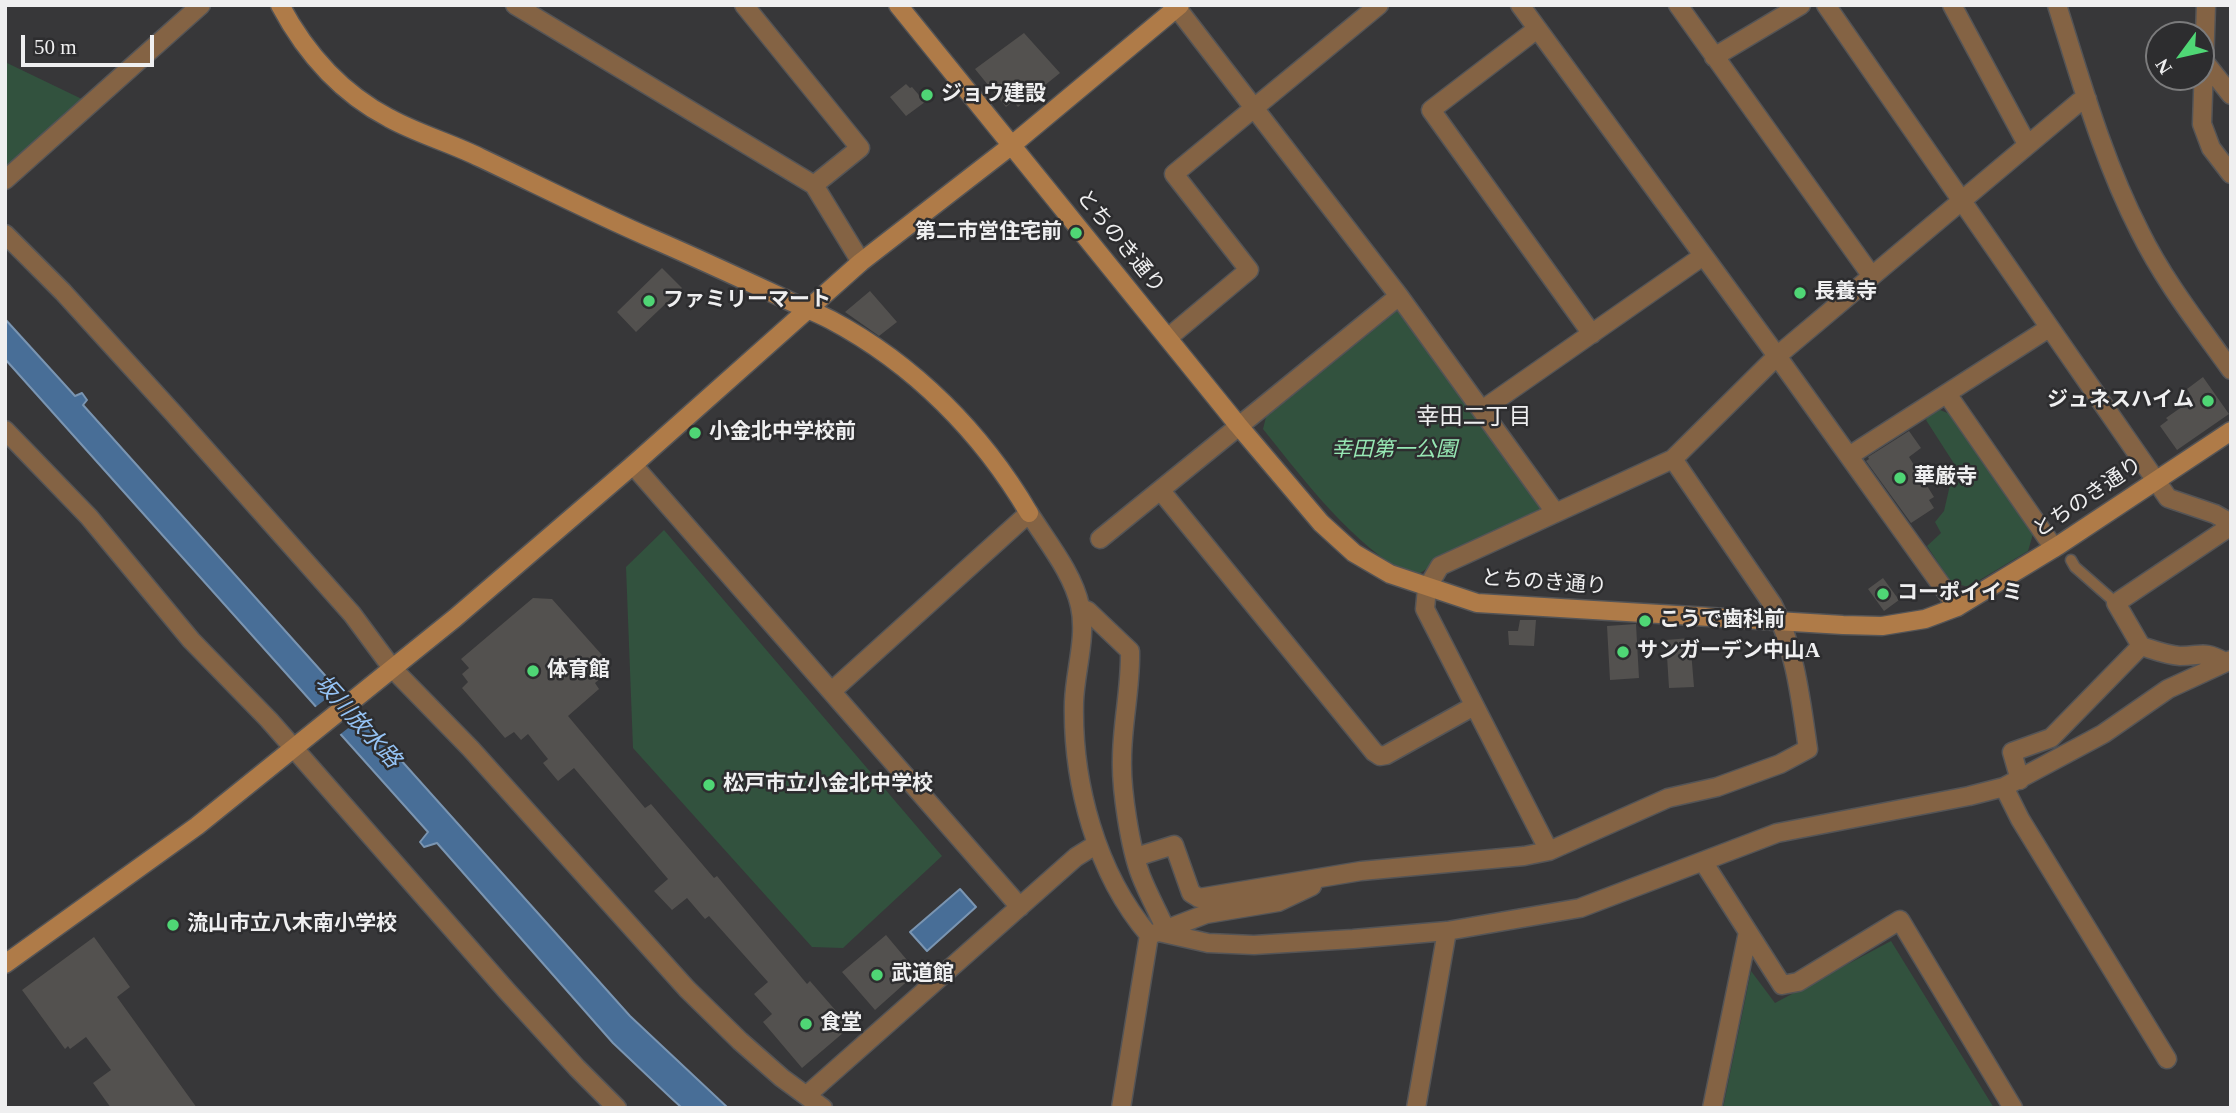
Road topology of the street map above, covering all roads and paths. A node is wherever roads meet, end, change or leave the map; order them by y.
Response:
1 (201, 5) edge
2 (281, 5) edge
3 (515, 5) edge
4 (744, 5) edge
5 (898, 5) edge
6 (1379, 5) edge
7 (1520, 5) edge
8 (1678, 5) edge
9 (1801, 5) edge
10 (1826, 5) edge
11 (1952, 5) edge
12 (2057, 5) edge
13 (1179, 6) edge
14 (1537, 29) junction
15 (1714, 57) junction
16 (2215, 75) edge
17 (2203, 91) edge
18 (2231, 95) edge
19 (2087, 99) junction
20 (1254, 106) junction
21 (2027, 144) junction
22 (1012, 145) junction
23 (2231, 174) edge
24 (5, 180) edge
25 (814, 185) junction
26 (1962, 201) junction
27 (5, 234) edge
28 (1703, 256) junction
29 (861, 262) junction
30 (1871, 275) junction
31 (1399, 296) junction
32 (806, 309) junction
33 (2049, 328) junction
34 (1592, 334) junction
35 (1168, 337) junction
36 (1777, 356) junction
37 (2231, 370) edge
38 (1947, 394) junction
39 (1482, 410) junction
40 (1238, 425) junction
41 (5, 430) edge
42 (2231, 431) edge
43 (1849, 456) junction
44 (1673, 459) junction
45 (633, 465) junction
46 (2156, 480) junction
47 (1161, 491) junction
48 (1555, 512) junction
49 (1029, 513) junction
50 (2231, 525) edge
51 (1100, 539) dead end
52 (2054, 548) junction
53 (2071, 560) dead end
54 (1427, 588) junction
55 (2116, 603) junction
56 (1957, 607) junction
57 (1081, 608) junction
58 (1781, 620) junction
59 (2141, 646) junction
60 (2228, 661) edge
61 (388, 671) junction
62 (833, 690) junction
63 (1475, 706) junction
64 (298, 743) junction
65 (2012, 783) junction
66 (1097, 844) junction
67 (1549, 851) junction
68 (1136, 857) junction
69 (1704, 863) junction
70 (1332, 877) junction
71 (1020, 907) junction
72 (1447, 931) junction
73 (1158, 932) junction
74 (1748, 932) junction
75 (5, 964) edge
76 (2167, 1059) dead end
77 (807, 1095) junction
78 (617, 1108) edge
79 (823, 1108) edge
80 (1121, 1108) edge
81 (1416, 1108) edge
82 (1712, 1108) edge
83 (2013, 1108) edge

1 - 24 street
2 - 32 street
3 - 25 street
4 - 25 street
5 - 22 street, とちのき通り
6 - 20 street
7 - 14 street
8 - 15 street
9 - 15 street
10 - 26 street
11 - 21 street
12 - 19 street
13 - 20 street
13 - 22 street
14 - 28 street
14 - 34 street
15 - 30 street
16 - 18 street
17 - 23 street
19 - 21 street
19 - 37 street
20 - 31 street
20 - 35 street
21 - 26 street
22 - 29 street
22 - 35 street, とちのき通り
25 - 29 street
26 - 30 street
26 - 33 street
27 - 61 street
28 - 34 street
28 - 36 street
29 - 32 street
30 - 36 street
31 - 39 street
31 - 40 street
32 - 45 street
32 - 49 street
33 - 38 street
33 - 46 street
34 - 39 street
35 - 40 street, とちのき通り
36 - 43 street
36 - 44 street
38 - 43 street
38 - 52 street
39 - 48 street
40 - 47 street
40 - 54 street, とちのき通り
41 - 64 street
42 - 46 street, とちのき通り
43 - 56 street
44 - 48 street
44 - 58 street
45 - 61 street
45 - 62 street
46 - 50 street
46 - 52 street, とちのき通り
47 - 51 street
47 - 63 street
48 - 54 street
49 - 57 street
49 - 62 street
50 - 55 street
52 - 56 street, とちのき通り
53 - 55 lane
54 - 58 street, とちのき通り
54 - 63 street
55 - 59 street
56 - 58 street, とちのき通り
57 - 66 street
57 - 68 street
58 - 67 street
59 - 60 street
59 - 65 street
60 - 65 street
61 - 64 street
61 - 77 street
62 - 71 street
63 - 67 street
64 - 75 street
64 - 78 street
65 - 69 street
65 - 76 street
66 - 71 street
66 - 73 street
67 - 70 street
68 - 70 street
68 - 73 street
69 - 72 street
69 - 74 street
70 - 73 street
71 - 77 street
72 - 73 street
72 - 81 street
73 - 80 street
74 - 82 street
74 - 83 street
77 - 79 street

